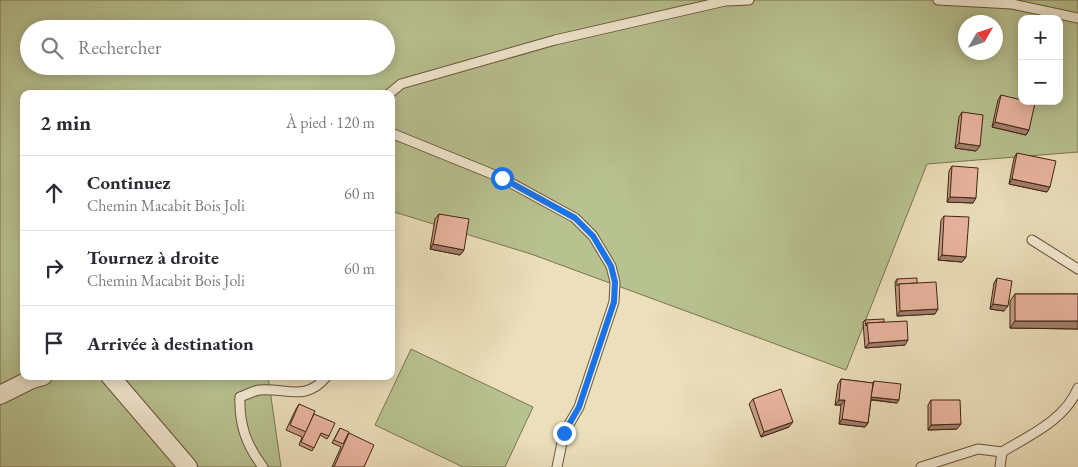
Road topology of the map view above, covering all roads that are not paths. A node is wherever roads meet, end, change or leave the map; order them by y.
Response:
1 (749, 0) edge
2 (938, 0) edge
3 (1078, 18) edge
4 (394, 90) edge
5 (395, 136) edge
6 (1032, 240) dead end
7 (1078, 269) edge
8 (30, 380) edge
9 (113, 380) edge
10 (324, 380) edge
11 (1078, 388) edge
12 (0, 395) edge
13 (1002, 452) junction
14 (188, 467) edge
15 (263, 467) edge
16 (556, 467) edge
17 (920, 467) edge
18 (1000, 467) edge

1 - 4 lane
2 - 3 lane
5 - 16 lane
6 - 7 lane
8 - 12 street
9 - 14 street
10 - 15 lane
11 - 13 lane
13 - 17 lane
13 - 18 lane

